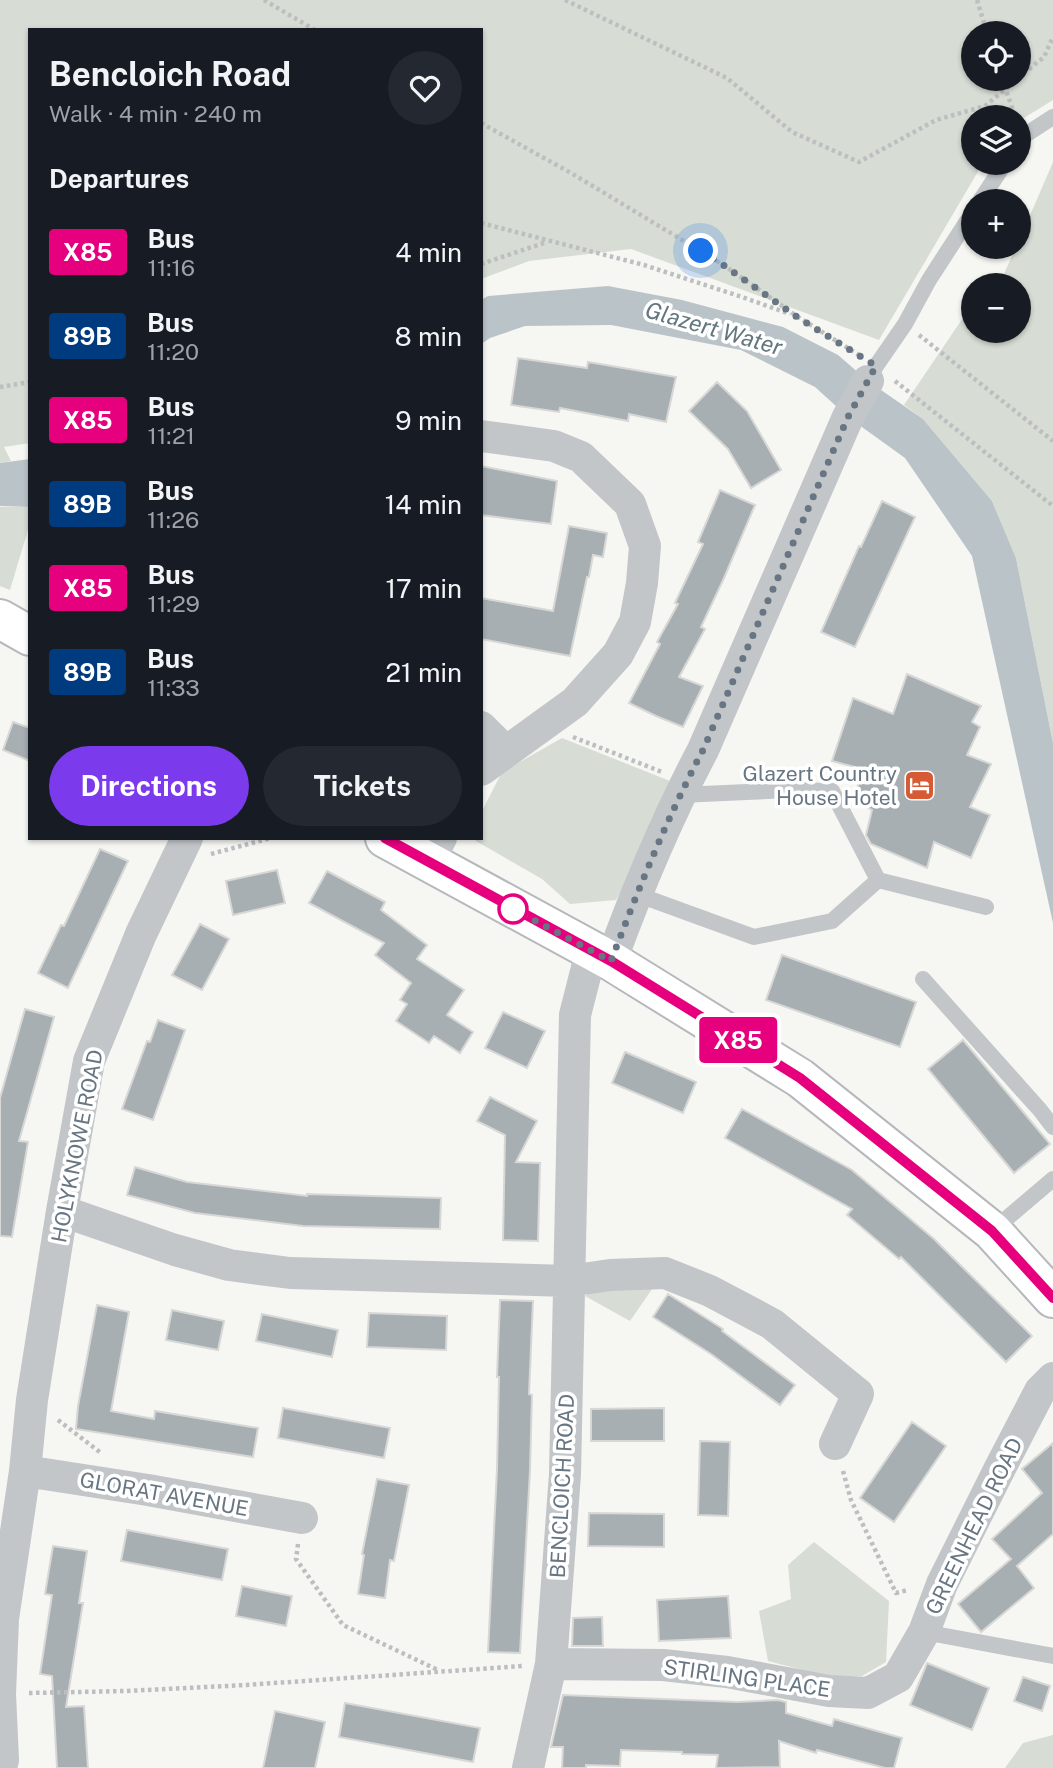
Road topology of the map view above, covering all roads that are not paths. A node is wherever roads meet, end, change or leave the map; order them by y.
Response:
1 (1053, 117) edge
2 (1031, 131) edge
3 (961, 231) edge
4 (872, 373) joint
5 (483, 436) edge
6 (0, 620) edge
7 (28, 635) edge
8 (483, 733) edge
9 (493, 761) edge
10 (683, 788) junction
11 (393, 840) edge
12 (184, 845) edge
13 (434, 850) edge
14 (878, 880) junction
15 (636, 894) junction
16 (986, 906) dead end
17 (601, 957) junction
18 (923, 979) dead end
19 (1053, 1127) edge
20 (1053, 1179) edge
21 (62, 1211) junction
22 (992, 1231) junction
23 (569, 1281) junction
24 (1053, 1298) edge
25 (1053, 1378) edge
26 (835, 1444) road end
27 (25, 1471) junction
28 (302, 1518) road end
29 (3, 1602) edge
30 (924, 1632) junction
31 (1053, 1656) edge
32 (551, 1664) junction
33 (898, 1677) joint
34 (0, 1694) edge
35 (1, 1768) edge
36 (528, 1768) edge

1 - 2 lane
3 - 4 lane
4 - 10 street, BENCLOICH ROAD
5 - 9 street
6 - 7 main road
8 - 9 street
10 - 14 lane
10 - 15 street, BENCLOICH ROAD
11 - 13 main road
12 - 21 street, HOLYKNOWE ROAD
13 - 17 main road
14 - 15 lane
14 - 16 lane
15 - 17 street, BENCLOICH ROAD
17 - 22 main road
17 - 23 street, BENCLOICH ROAD
18 - 19 lane
20 - 22 lane
21 - 23 street
21 - 27 street, HOLYKNOWE ROAD
22 - 24 main road
23 - 26 street
23 - 32 street, BENCLOICH ROAD
25 - 30 street, GREENHEAD ROAD
27 - 28 street, GLORAT AVENUE
27 - 29 street, HOLYKNOWE ROAD
29 - 34 street, HOLYKNOWE ROAD
30 - 31 lane
30 - 33 street, GREENHEAD ROAD
32 - 33 street, STIRLING PLACE
32 - 36 street, BENCLOICH ROAD
34 - 35 street, HOLYKNOWE ROAD

